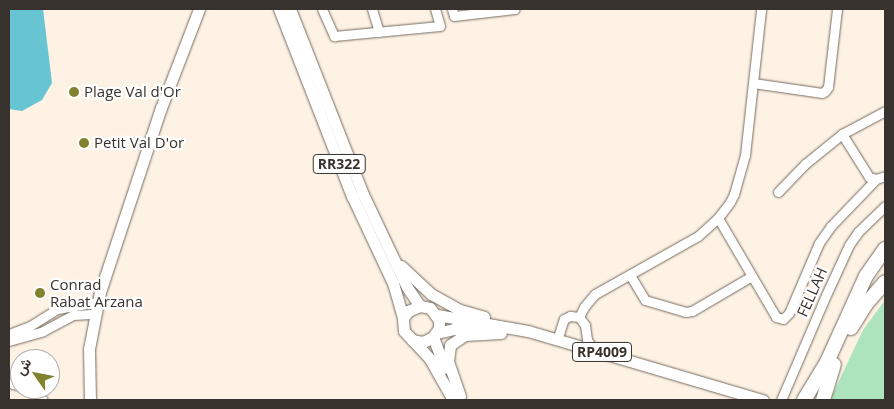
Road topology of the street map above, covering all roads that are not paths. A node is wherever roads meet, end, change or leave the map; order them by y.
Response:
1 (199, 9) edge
2 (278, 9) edge
3 (290, 9) edge
4 (322, 9) edge
5 (372, 9) edge
6 (435, 9) edge
7 (452, 9) edge
8 (515, 9) edge
9 (761, 9) edge
10 (837, 9) edge
11 (491, 10) edge
12 (379, 32) junction
13 (754, 83) junction
14 (885, 111) edge
15 (842, 134) junction
16 (885, 176) edge
17 (876, 180) junction
18 (778, 192) dead end
19 (885, 206) edge
20 (718, 218) junction
21 (388, 247) junction
22 (885, 249) edge
23 (630, 275) junction
24 (752, 276) junction
25 (885, 282) edge
26 (97, 302) junction
27 (71, 305) junction
28 (420, 306) junction
29 (95, 314) junction
30 (73, 315) junction
31 (437, 315) junction
32 (579, 317) junction
33 (404, 318) junction
34 (501, 329) junction
35 (9, 334) edge
36 (435, 335) junction
37 (412, 340) junction
38 (557, 340) junction
39 (9, 341) edge
40 (593, 350) junction
41 (458, 399) edge
42 (90, 400) edge
43 (738, 400) edge
44 (763, 400) edge
45 (781, 400) edge
46 (804, 400) edge
47 (823, 400) edge

1 - 26 main road
2 - 33 main road, RR322
3 - 21 main road, RR322
4 - 12 street
5 - 12 street
6 - 12 street
7 - 11 street
8 - 11 street
9 - 13 street
10 - 13 street
13 - 20 street
14 - 15 street
15 - 17 street
15 - 18 street
16 - 17 street
17 - 24 street
19 - 45 street, FELLAH
20 - 23 street
20 - 24 street
21 - 28 main road, RR322
21 - 34 main road
22 - 46 highway
23 - 24 street
23 - 32 street
25 - 47 highway
26 - 27 street
26 - 29 main road
27 - 30 street
27 - 35 street
28 - 31 main road, RR322
28 - 33 main road
29 - 30 street
29 - 42 main road
30 - 39 street
31 - 34 main road, RP4009
31 - 36 main road
32 - 38 street
32 - 40 street
33 - 37 main road, RR322
34 - 36 main road, RP4009
34 - 38 main road, RP4009
34 - 41 main road
34 - 43 main road, RP4009
36 - 37 main road
36 - 41 main road
37 - 41 main road, RR322
38 - 40 main road, RP4009
40 - 44 main road, RP4009

